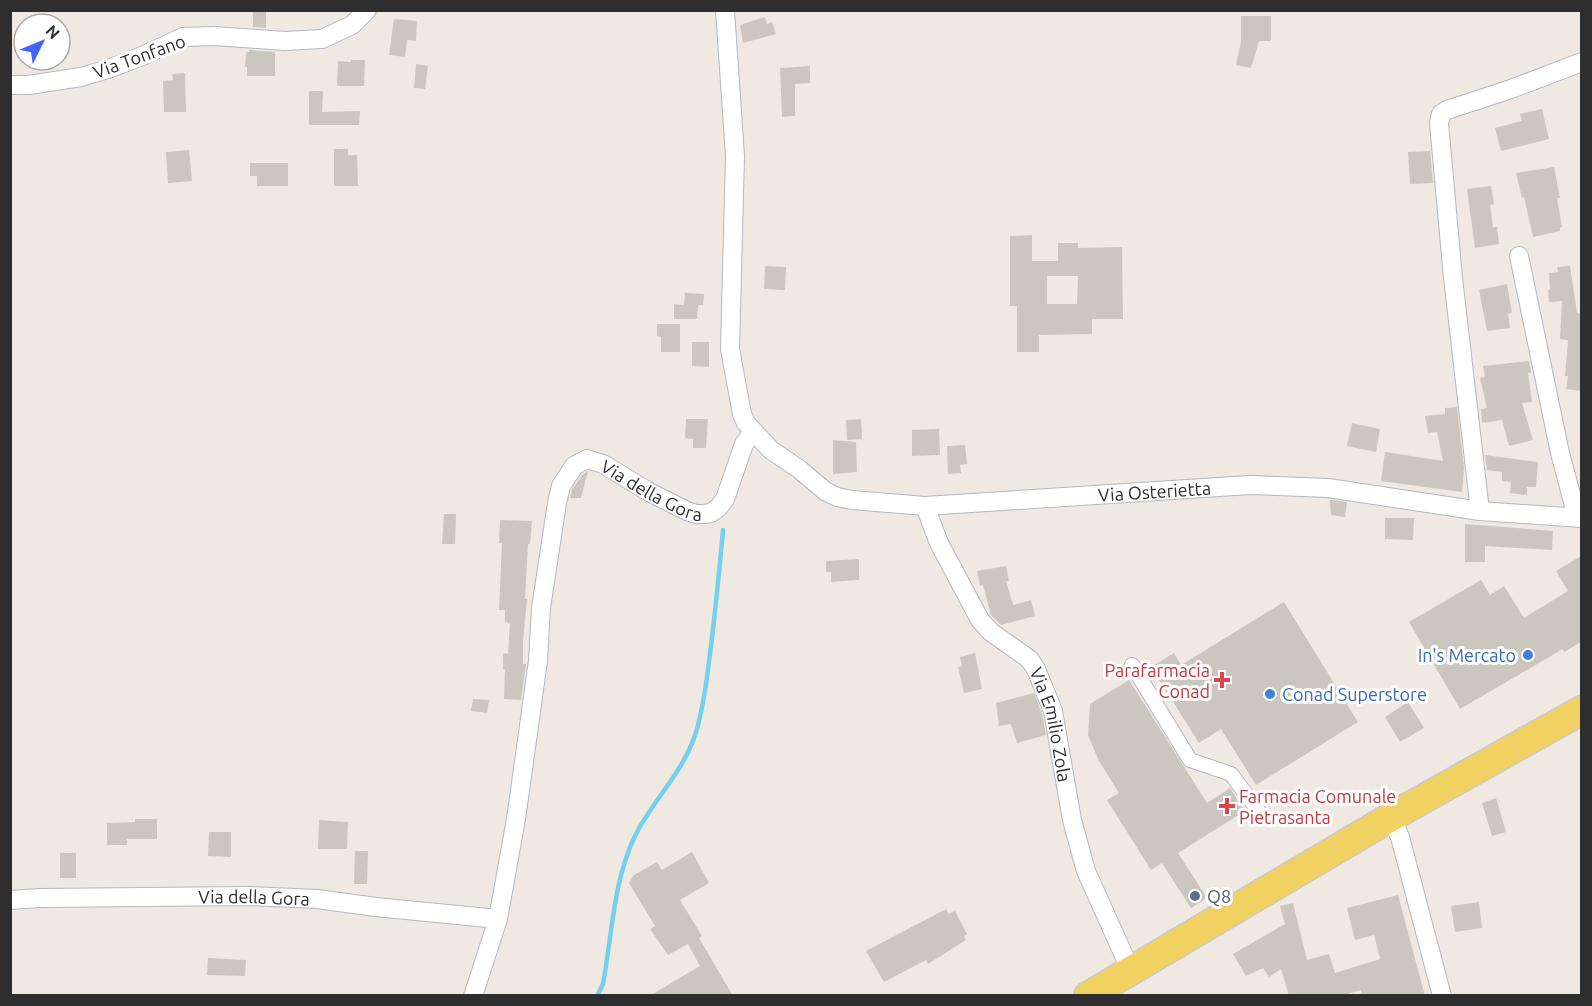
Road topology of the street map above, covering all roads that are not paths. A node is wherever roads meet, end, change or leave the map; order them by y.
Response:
1 (367, 10) edge
2 (725, 10) edge
3 (1581, 62) edge
4 (10, 85) edge
5 (1519, 256) dead end
6 (753, 432) junction
7 (925, 506) junction
8 (1480, 512) junction
9 (1579, 517) edge
10 (1132, 665) dead end
11 (1581, 710) edge
12 (1258, 810) dead end
13 (1391, 817) junction
14 (10, 900) edge
15 (498, 919) junction
16 (1131, 970) junction
17 (473, 996) edge
18 (1088, 996) edge
19 (1442, 996) edge

1 - 4 street, Via Tonfano
2 - 6 street
3 - 8 street
5 - 9 street, Via Osterietta
6 - 7 street, Via Osterietta
6 - 15 street, Via della Gora
7 - 8 street, Via Osterietta
7 - 16 street, Via Emilio Zola
8 - 9 street, Via Osterietta
10 - 12 street
11 - 13 main road
13 - 16 main road
13 - 19 street
14 - 15 street, Via della Gora
15 - 17 street, Via della Gora
16 - 18 main road

